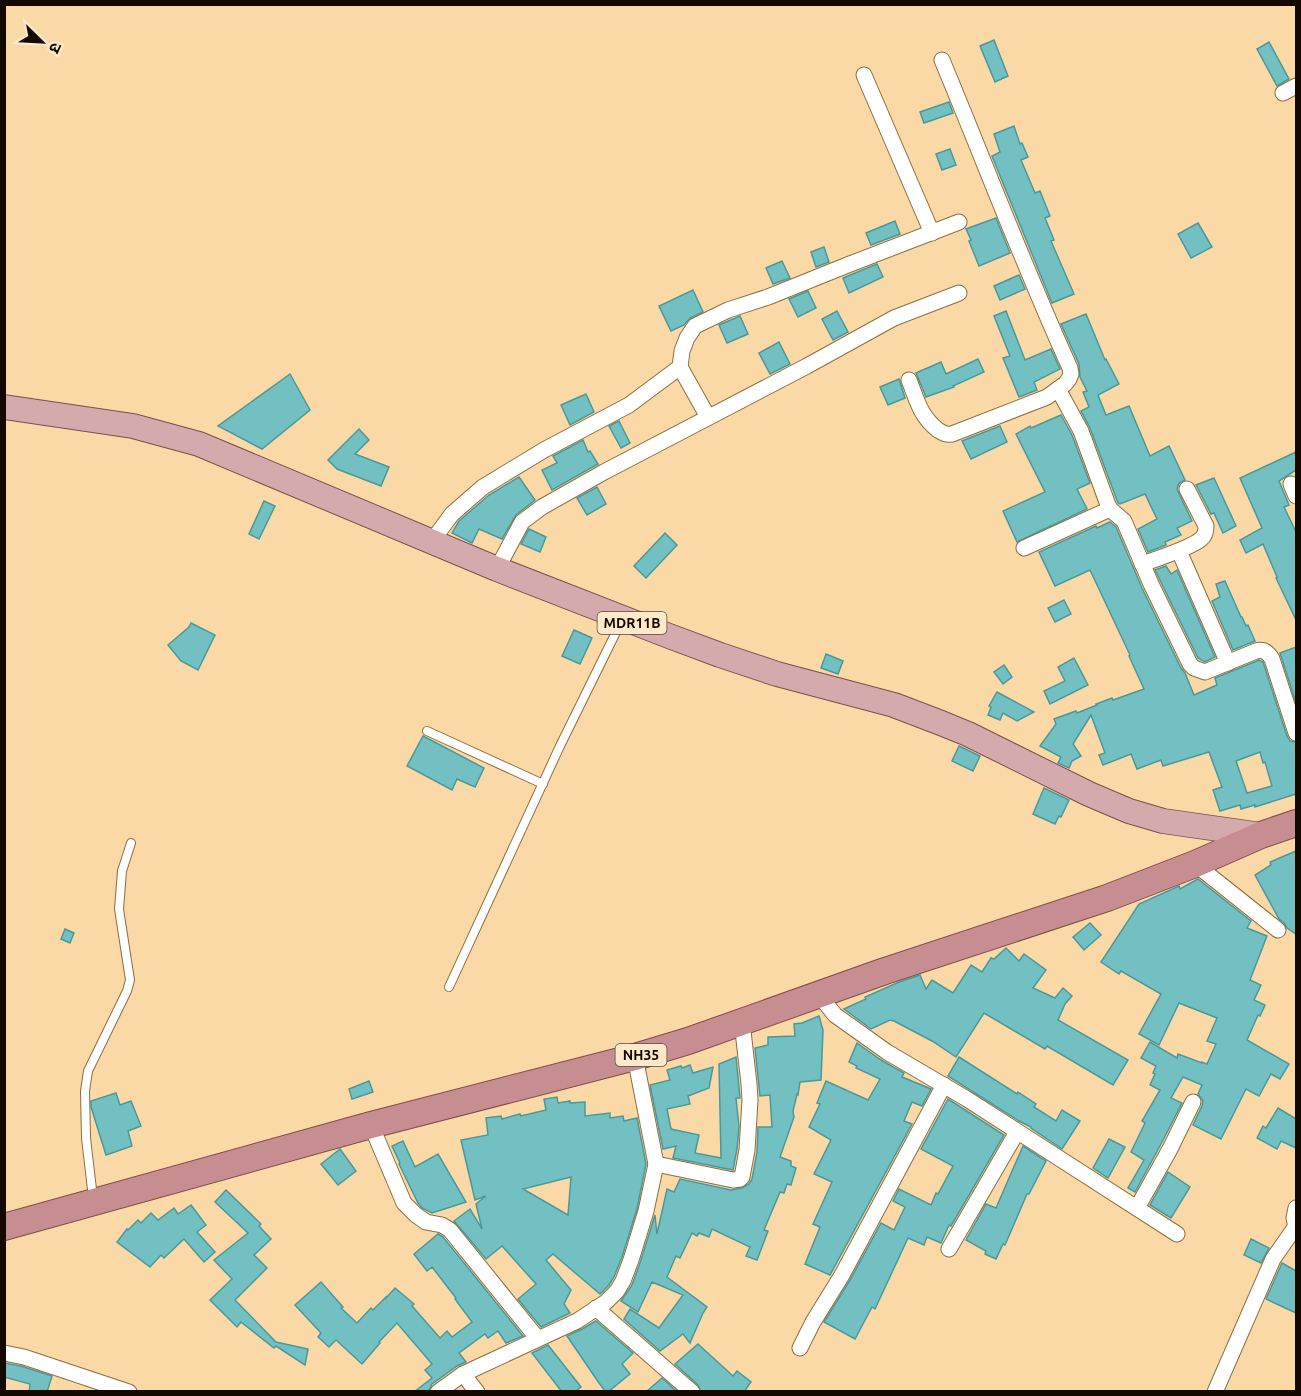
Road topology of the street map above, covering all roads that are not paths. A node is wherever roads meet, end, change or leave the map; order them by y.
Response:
1 (942, 60) dead end
2 (864, 75) dead end
3 (959, 222) dead end
4 (932, 232) junction
5 (959, 294) dead end
6 (680, 367) junction
7 (909, 380) dead end
8 (1058, 389) junction
9 (4, 407) edge
10 (708, 417) junction
11 (1187, 489) dead end
12 (1110, 510) junction
13 (432, 541) junction
14 (1024, 548) dead end
15 (1179, 551) junction
16 (1142, 564) junction
17 (497, 569) junction
18 (622, 619) junction
19 (1228, 663) junction
20 (426, 731) dead end
21 (1296, 734) edge
22 (543, 784) junction
23 (1296, 823) edge
24 (1261, 835) junction
25 (131, 843) dead end
26 (1195, 864) junction
27 (1278, 930) dead end
28 (449, 987) dead end
29 (819, 995) junction
30 (742, 1022) junction
31 (635, 1057) junction
32 (944, 1085) junction
33 (1192, 1102) dead end
34 (371, 1125) junction
35 (1017, 1132) junction
36 (656, 1164) junction
37 (94, 1203) junction
38 (1137, 1208) junction
39 (1296, 1208) edge
40 (1296, 1226) edge
41 (6, 1229) edge
42 (1177, 1234) dead end
43 (949, 1249) dead end
44 (596, 1308) junction
45 (538, 1339) junction
46 (800, 1348) dead end
47 (4, 1353) edge
48 (463, 1374) junction
49 (129, 1392) edge
50 (438, 1392) edge
51 (477, 1392) edge
52 (692, 1392) edge
53 (1215, 1392) edge

1 - 8 street
2 - 4 street
3 - 4 street
4 - 6 street
5 - 10 street
6 - 10 street
6 - 13 street
7 - 8 street
8 - 12 street
9 - 13 main road, MDR11B
10 - 17 street
11 - 15 street
12 - 14 street
12 - 16 street
13 - 17 main road, MDR11B
15 - 16 street
15 - 19 street
16 - 19 street
17 - 18 main road, MDR11B
18 - 22 lane
18 - 24 main road, MDR11B
19 - 21 street
20 - 22 lane
22 - 28 lane
23 - 24 highway, NH35
24 - 26 highway, NH35
25 - 37 lane
26 - 27 street
26 - 29 highway, NH35
29 - 30 highway, NH35
29 - 32 street
30 - 31 highway, NH35
30 - 36 street
31 - 34 highway, NH35
31 - 36 street
32 - 35 street
32 - 46 street
33 - 38 street
34 - 37 highway, NH35
34 - 45 street
35 - 38 street
35 - 43 street
36 - 44 street
37 - 41 highway, NH35
38 - 42 street
39 - 40 street
40 - 53 street
44 - 45 street
44 - 52 street
45 - 48 street
47 - 49 street
48 - 50 street
48 - 51 street

